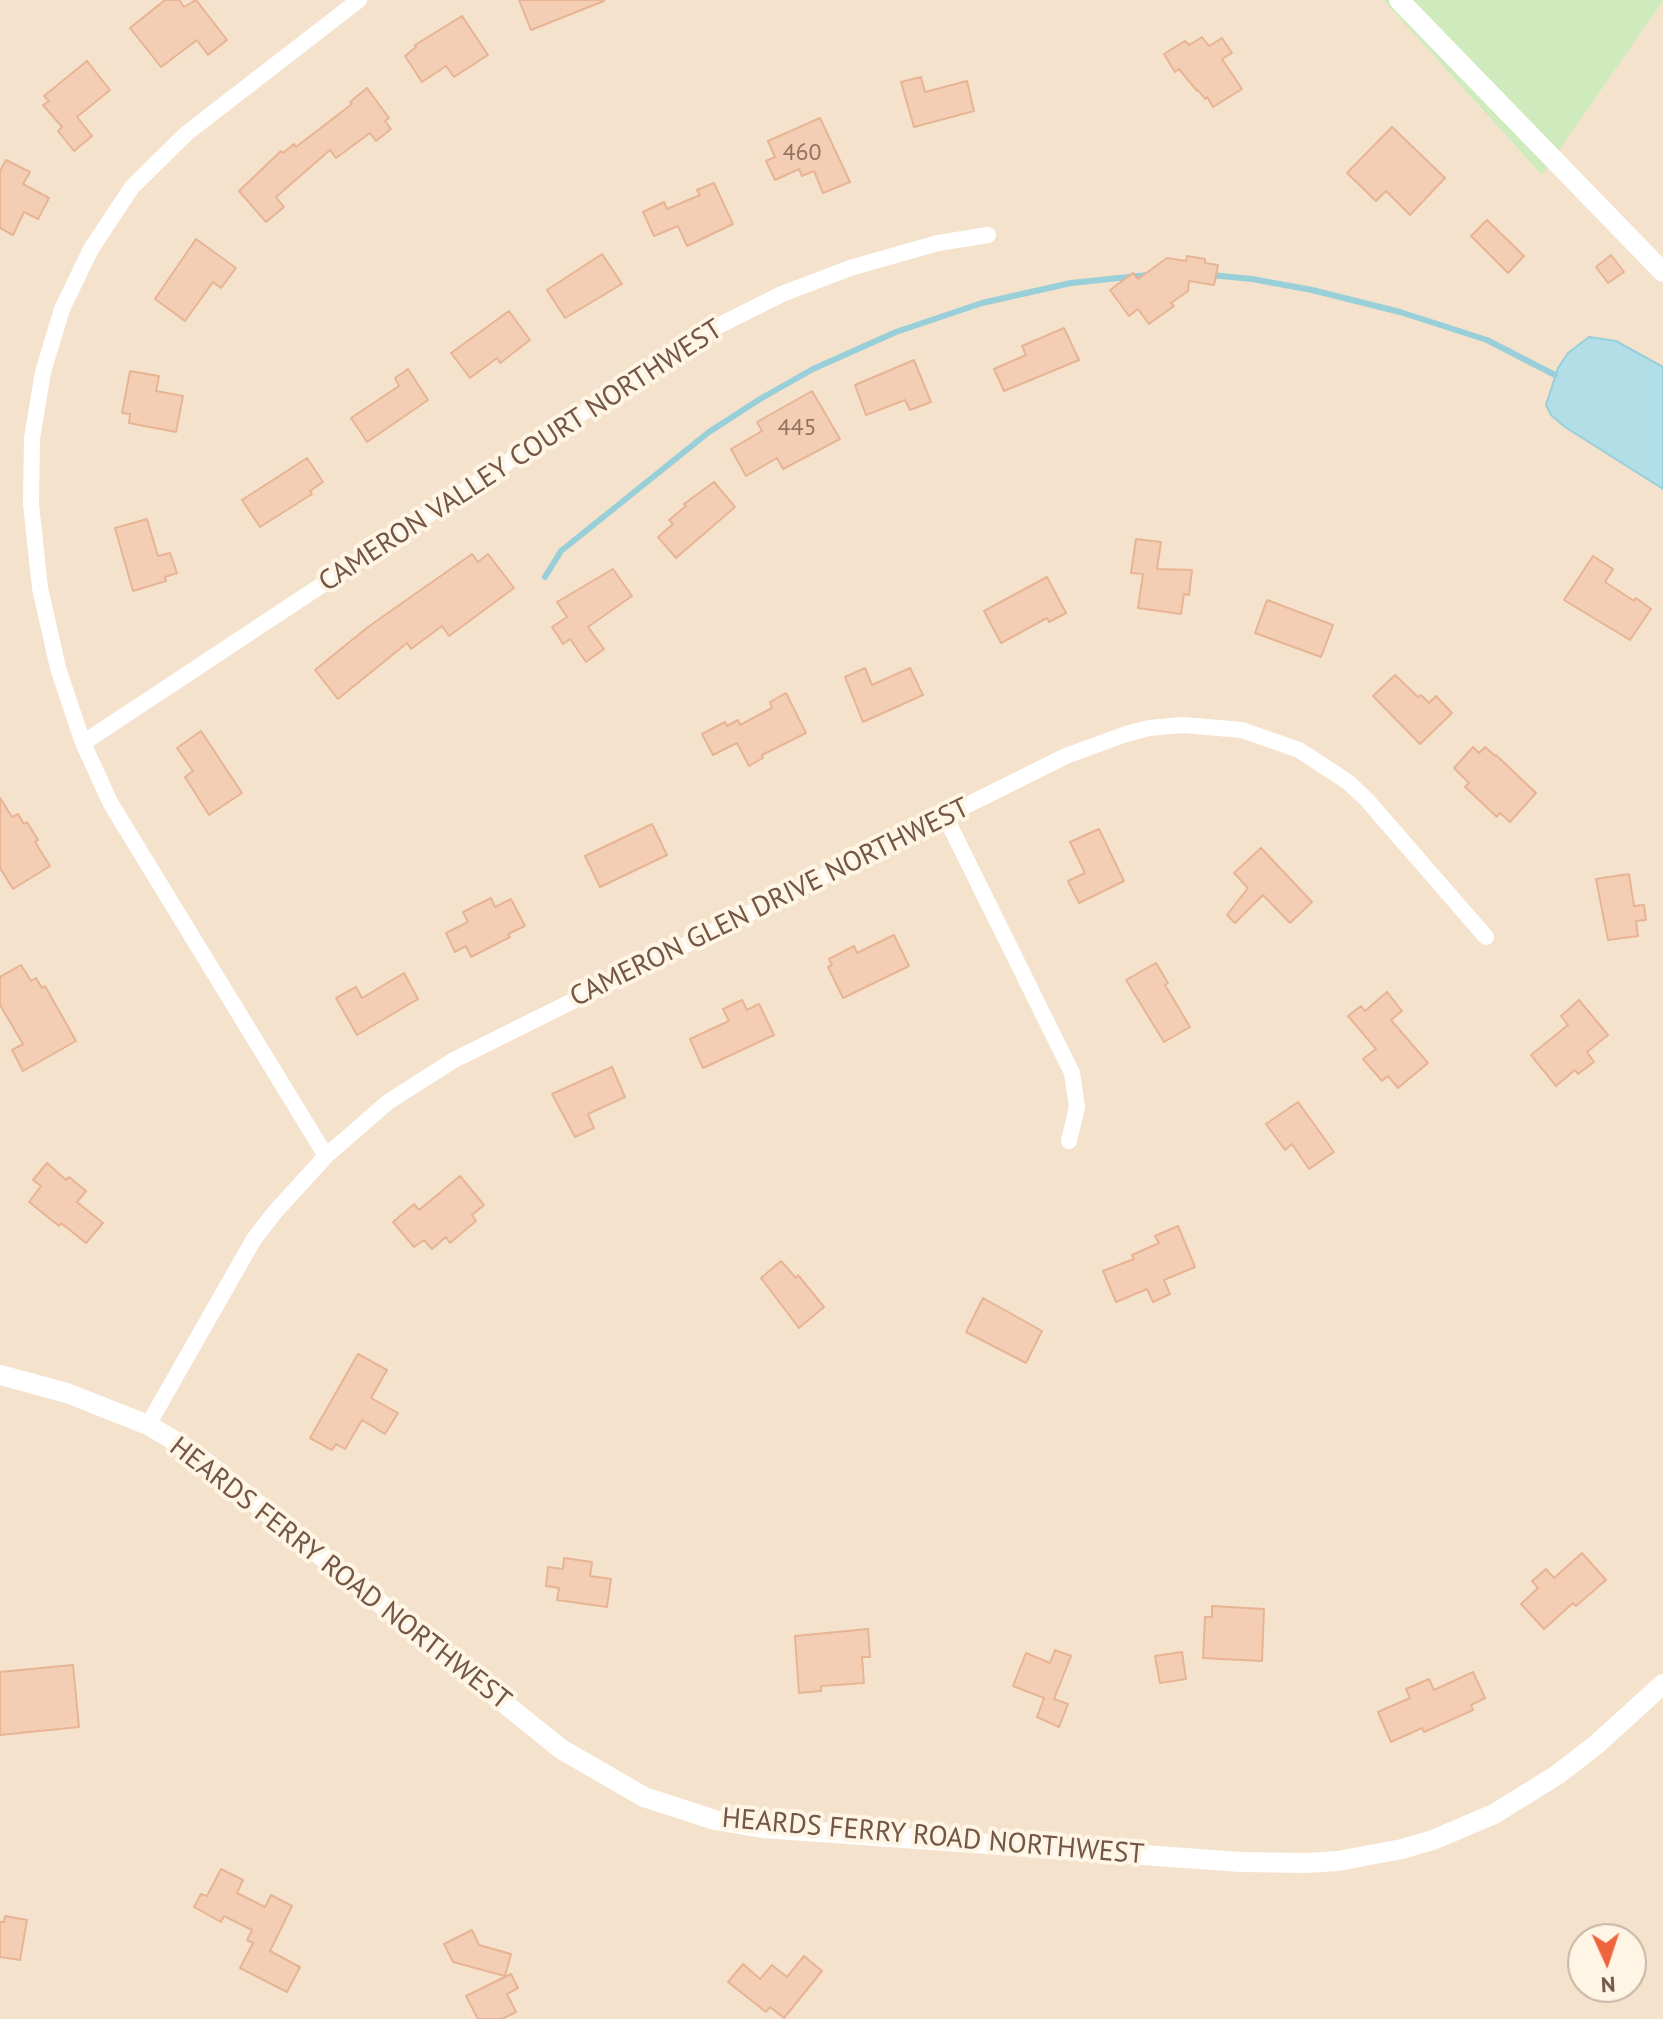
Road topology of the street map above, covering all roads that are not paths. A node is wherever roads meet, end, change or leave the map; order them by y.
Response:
1 (359, 0) edge
2 (1399, 0) edge
3 (988, 235) dead end
4 (1663, 272) edge
5 (83, 743) junction
6 (945, 816) junction
7 (1486, 937) dead end
8 (1069, 1141) dead end
9 (326, 1156) junction
10 (0, 1375) edge
11 (148, 1425) junction
12 (1663, 1684) edge

1 - 5 street
2 - 4 street
3 - 5 street, CAMERON VALLEY COURT NORTHWEST
5 - 9 street
6 - 7 street, CAMERON GLEN DRIVE NORTHWEST
6 - 8 street
6 - 9 street, CAMERON GLEN DRIVE NORTHWEST
9 - 11 street, CAMERON GLEN DRIVE NORTHWEST
10 - 11 street, HEARDS FERRY ROAD NORTHWEST
11 - 12 street, HEARDS FERRY ROAD NORTHWEST

